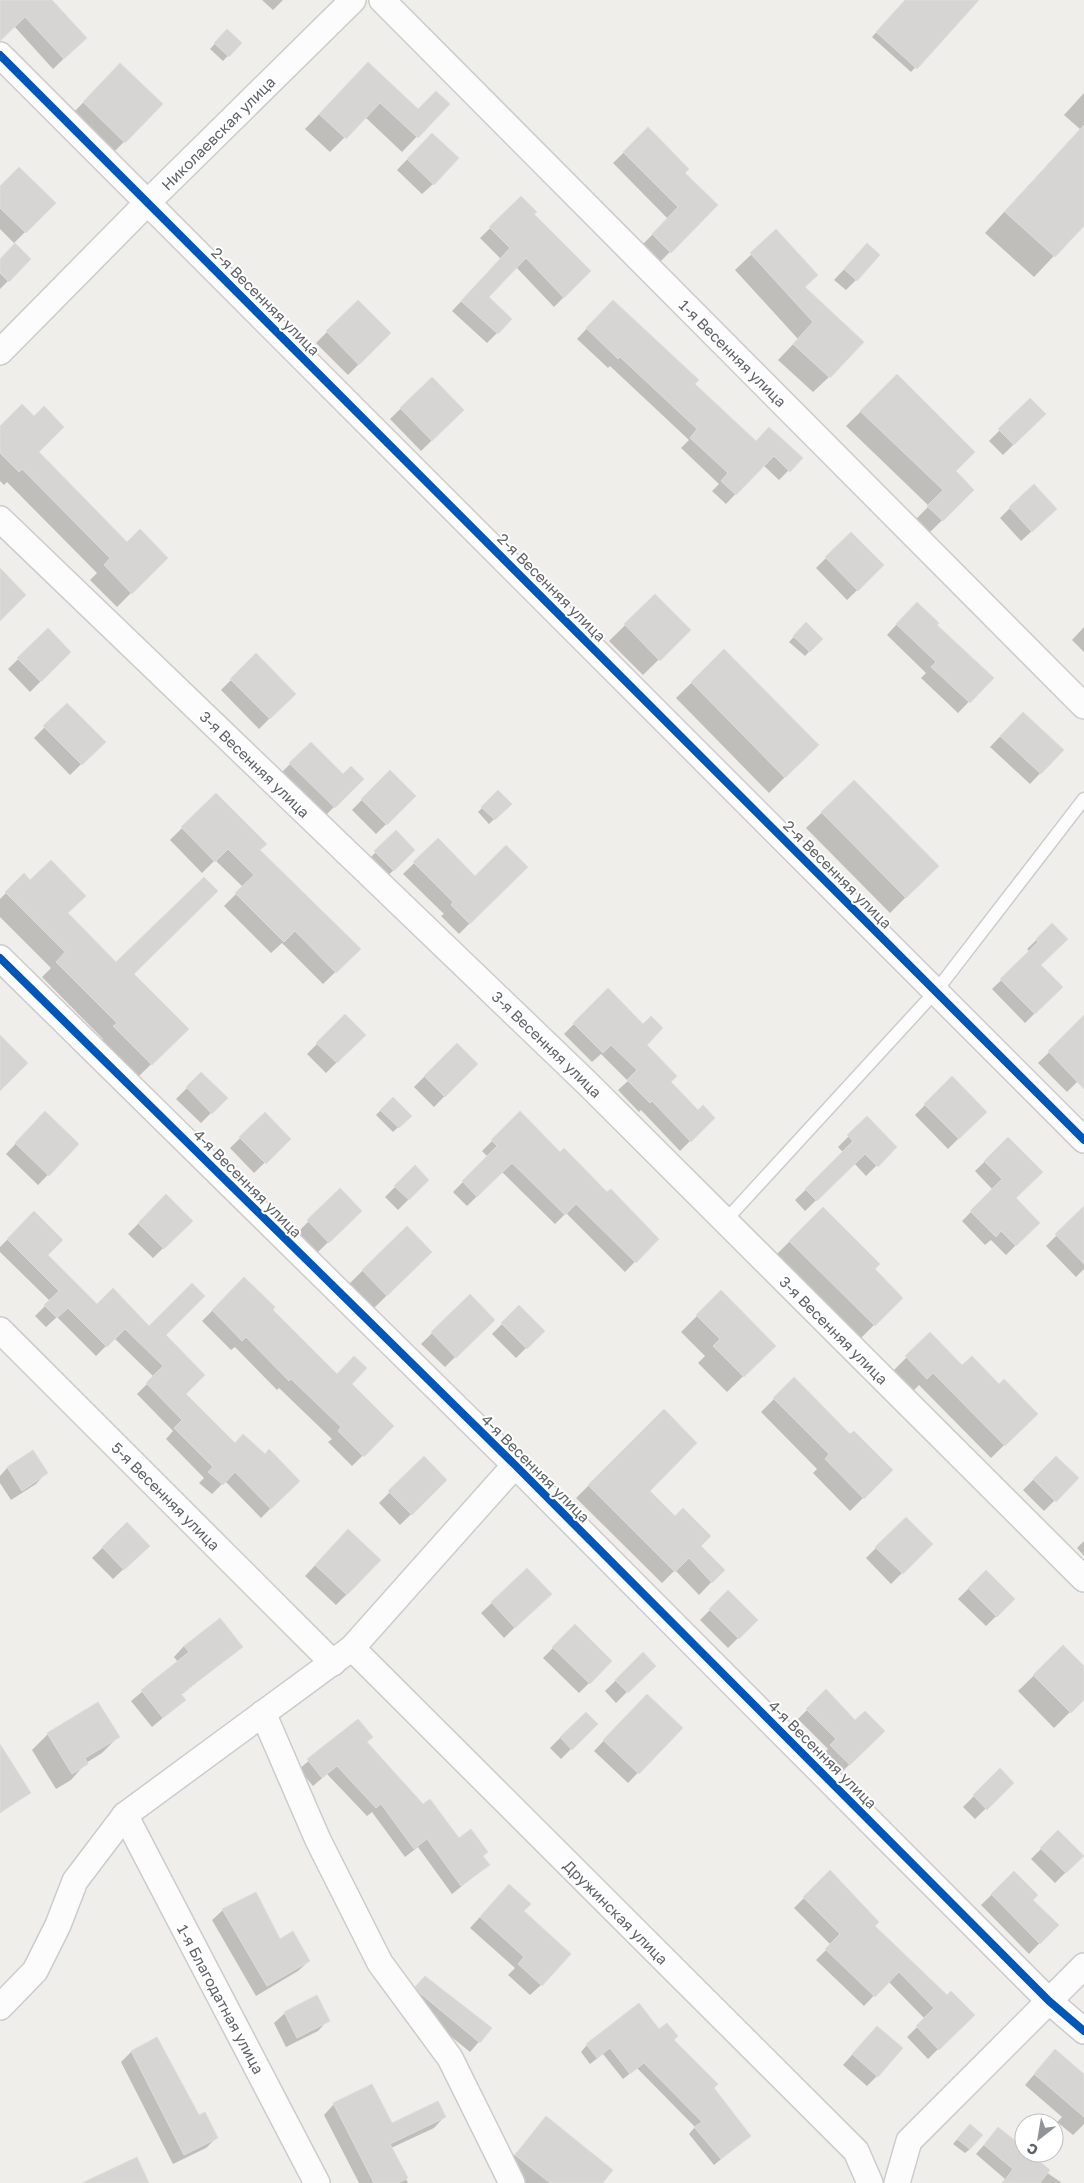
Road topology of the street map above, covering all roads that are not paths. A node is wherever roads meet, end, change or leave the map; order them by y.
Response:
1 (353, 0) edge
2 (382, 0) edge
3 (0, 55) edge
4 (148, 202) junction
5 (0, 352) edge
6 (0, 519) edge
7 (1084, 706) edge
8 (1084, 798) edge
9 (0, 958) edge
10 (936, 991) junction
11 (1084, 1140) edge
12 (725, 1221) junction
13 (0, 1330) edge
14 (515, 1465) junction
15 (1084, 1579) edge
16 (342, 1656) junction
17 (263, 1713) junction
18 (125, 1815) junction
19 (1084, 1966) edge
20 (1049, 2001) junction
21 (0, 2007) edge
22 (1084, 2031) edge
23 (317, 2183) edge
24 (512, 2183) edge
25 (870, 2183) edge
26 (897, 2183) edge

1 - 4 street, Николаевская улица
2 - 7 street, 1-я Весенняя улица
3 - 4 street, 2-я Весенняя улица
4 - 5 street, Николаевская улица
4 - 10 street, 2-я Весенняя улица
6 - 12 street, 3-я Весенняя улица
8 - 10 lane
9 - 14 street, 4-я Весенняя улица
10 - 11 street, 2-я Весенняя улица
10 - 12 lane
12 - 15 street, 3-я Весенняя улица
13 - 16 street, 5-я Весенняя улица
14 - 16 street
14 - 20 street, 4-я Весенняя улица
16 - 17 street
16 - 25 street, Дружинская улица
17 - 18 street
17 - 24 street
18 - 21 street
18 - 23 street, 1-я Благодатная улица
19 - 20 street
20 - 22 street, 4-я Весенняя улица
20 - 26 street

